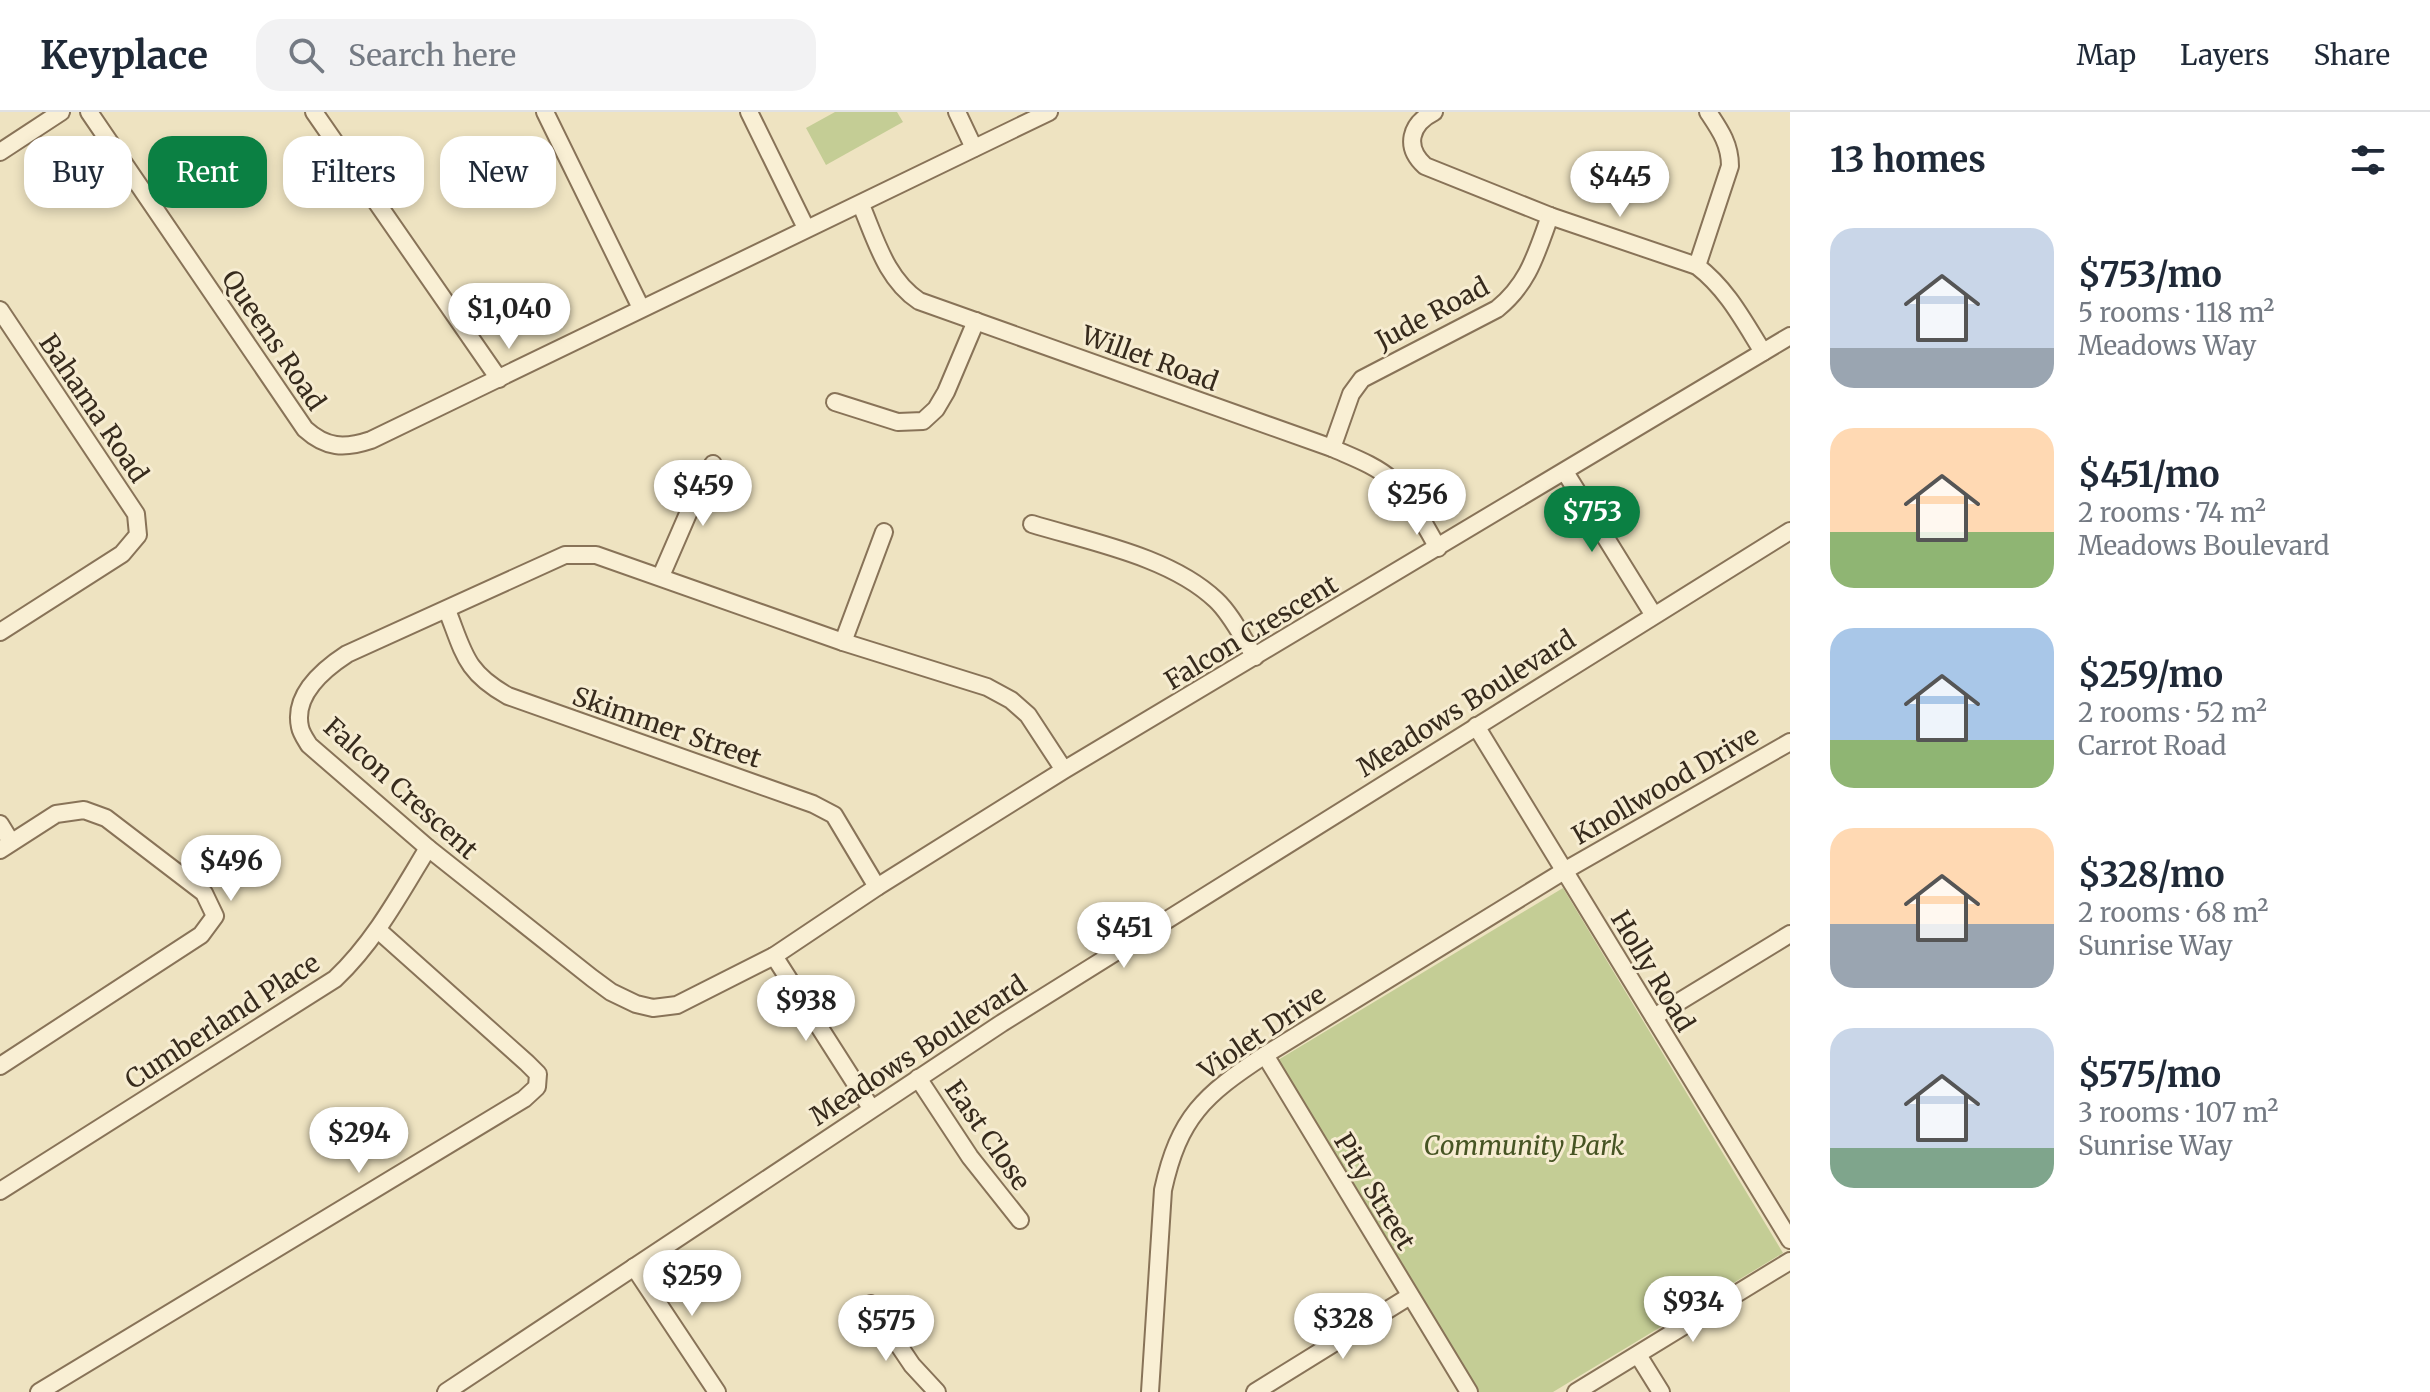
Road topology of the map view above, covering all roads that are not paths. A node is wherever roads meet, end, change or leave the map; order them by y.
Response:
1 (61, 112) edge
2 (89, 112) edge
3 (314, 112) edge
4 (545, 112) edge
5 (749, 112) edge
6 (957, 112) edge
7 (1049, 112) edge
8 (1434, 112) edge
9 (1708, 112) edge
10 (974, 148) junction
11 (0, 152) edge
12 (861, 205) junction
13 (1550, 216) junction
14 (806, 228) junction
15 (1697, 266) junction
16 (641, 308) junction
17 (0, 310) edge
18 (976, 321) junction
19 (1790, 336) edge
20 (1763, 352) junction
21 (499, 379) junction
22 (835, 402) dead end
23 (1332, 448) junction
24 (713, 464) dead end
25 (1565, 472) junction
26 (1032, 524) dead end
27 (1790, 531) edge
28 (884, 532) dead end
29 (1438, 548) junction
30 (661, 576) junction
31 (447, 610) junction
32 (1653, 614) junction
33 (0, 632) edge
34 (843, 642) junction
35 (1255, 657) junction
36 (1476, 726) junction
37 (1790, 742) edge
38 (1064, 770) junction
39 (0, 824) edge
40 (6, 846) edge
41 (428, 848) junction
42 (1564, 871) junction
43 (877, 887) junction
44 (378, 930) junction
45 (1790, 934) edge
46 (774, 956) junction
47 (1654, 1017) junction
48 (1265, 1055) junction
49 (0, 1066) edge
50 (918, 1078) junction
51 (871, 1108) junction
52 (0, 1191) edge
53 (1020, 1220) dead end
54 (1790, 1240) edge
55 (1790, 1261) edge
56 (634, 1267) junction
57 (1410, 1296) junction
58 (871, 1304) dead end
59 (1638, 1355) junction
60 (39, 1392) edge
61 (446, 1392) edge
62 (717, 1392) edge
63 (937, 1392) edge
64 (1150, 1392) edge
65 (1255, 1392) edge
66 (1469, 1392) edge
67 (1576, 1392) edge
68 (1661, 1392) edge

1 - 11 street
2 - 21 street, Queens Road
3 - 21 street
4 - 16 street
5 - 14 street
6 - 10 street
7 - 10 street, Queens Road
8 - 13 street
9 - 15 street
10 - 12 street, Queens Road
12 - 14 street, Queens Road
12 - 18 street, Willet Road
13 - 15 street
13 - 23 street, Jude Road
14 - 16 street, Queens Road
15 - 20 street
16 - 21 street, Queens Road
17 - 33 street, Bahama Road
18 - 22 street
18 - 23 street, Willet Road
19 - 20 street, Falcon Crescent
20 - 25 street, Falcon Crescent
23 - 29 street, Willet Road
24 - 30 street
25 - 29 street, Falcon Crescent
25 - 32 street
26 - 35 street
27 - 32 street, Meadows Boulevard
28 - 34 street
29 - 35 street, Falcon Crescent
30 - 31 street, Falcon Crescent
30 - 34 street, Falcon Crescent
31 - 41 street, Falcon Crescent
31 - 43 street, Skimmer Street
32 - 36 street, Meadows Boulevard
34 - 38 street, Falcon Crescent
35 - 38 street, Falcon Crescent
36 - 42 street, Holly Road
36 - 50 street, Meadows Boulevard
37 - 42 street, Knollwood Drive
38 - 43 street, Falcon Crescent
39 - 40 street
40 - 49 street
41 - 44 street, Cumberland Place
41 - 46 street, Falcon Crescent
42 - 47 street, Holly Road
42 - 48 street, Violet Drive
43 - 46 street, Falcon Crescent
44 - 52 street, Cumberland Place
44 - 60 street
45 - 47 street
46 - 51 street
47 - 54 street, Holly Road
48 - 57 street, Pity Street
48 - 64 street, Violet Drive
50 - 51 street, Meadows Boulevard
50 - 53 street, East Close
51 - 56 street, Meadows Boulevard
55 - 59 street
56 - 61 street, Meadows Boulevard
56 - 62 street
57 - 65 street
57 - 66 street, Pity Street
58 - 63 street
59 - 67 street
59 - 68 street

